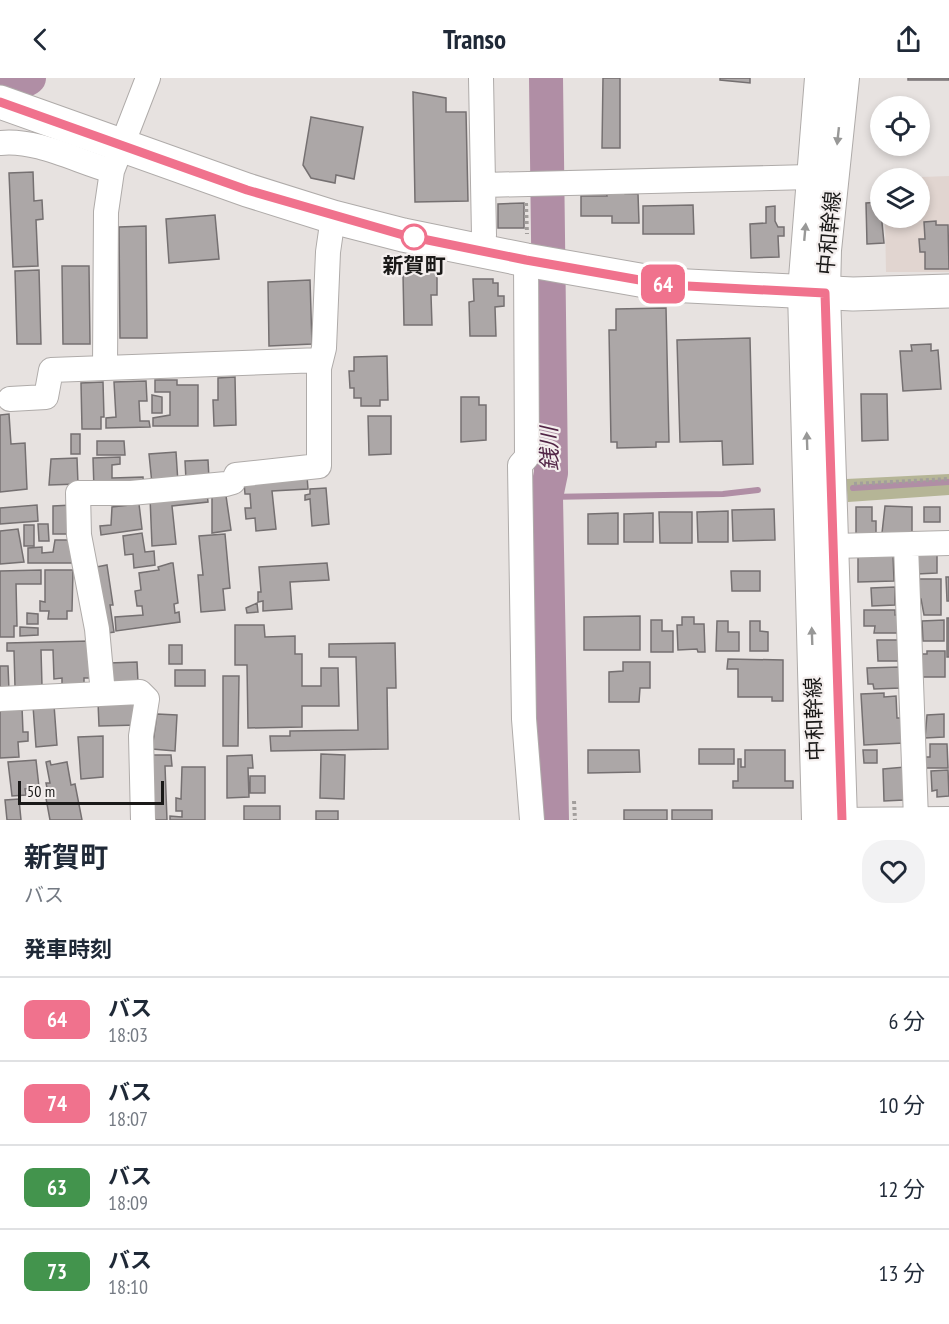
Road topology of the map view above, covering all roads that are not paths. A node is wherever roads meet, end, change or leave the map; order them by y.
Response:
1 (148, 78) edge
2 (481, 78) edge
3 (820, 78) edge
4 (844, 78) edge
5 (0, 102) edge
6 (0, 143) edge
7 (117, 158) junction
8 (810, 177) junction
9 (484, 185) junction
10 (333, 217) junction
11 (480, 250) junction
12 (528, 255) junction
13 (949, 291) edge
14 (814, 292) junction
15 (321, 360) junction
16 (105, 368) junction
17 (10, 399) dead end
18 (949, 543) edge
19 (906, 545) junction
20 (834, 546) junction
21 (103, 694) junction
22 (0, 699) edge
23 (916, 819) edge
24 (949, 819) edge
25 (143, 820) edge
26 (532, 820) edge
27 (817, 820) edge
28 (836, 820) edge
29 (842, 820) edge

1 - 7 street
2 - 9 street
3 - 8 main road, 中和幹線
4 -> 14 main road, 中和幹線
5 - 7 highway
6 - 7 street
7 - 10 highway
7 - 16 street
8 - 9 street
14 -> 8 main road, 中和幹線
9 - 11 street
10 - 11 highway
10 - 15 street
11 - 12 highway
12 - 14 highway
12 - 26 street
13 - 14 highway
14 - 20 main road, 中和幹線
27 -> 14 main road, 中和幹線
15 - 16 street
15 - 21 street
16 - 17 street
18 - 19 street
19 - 20 street
19 - 23 street
20 - 29 main road, 中和幹線
21 - 22 street
21 - 25 street
23 - 24 street
23 - 29 street
28 - 29 street

